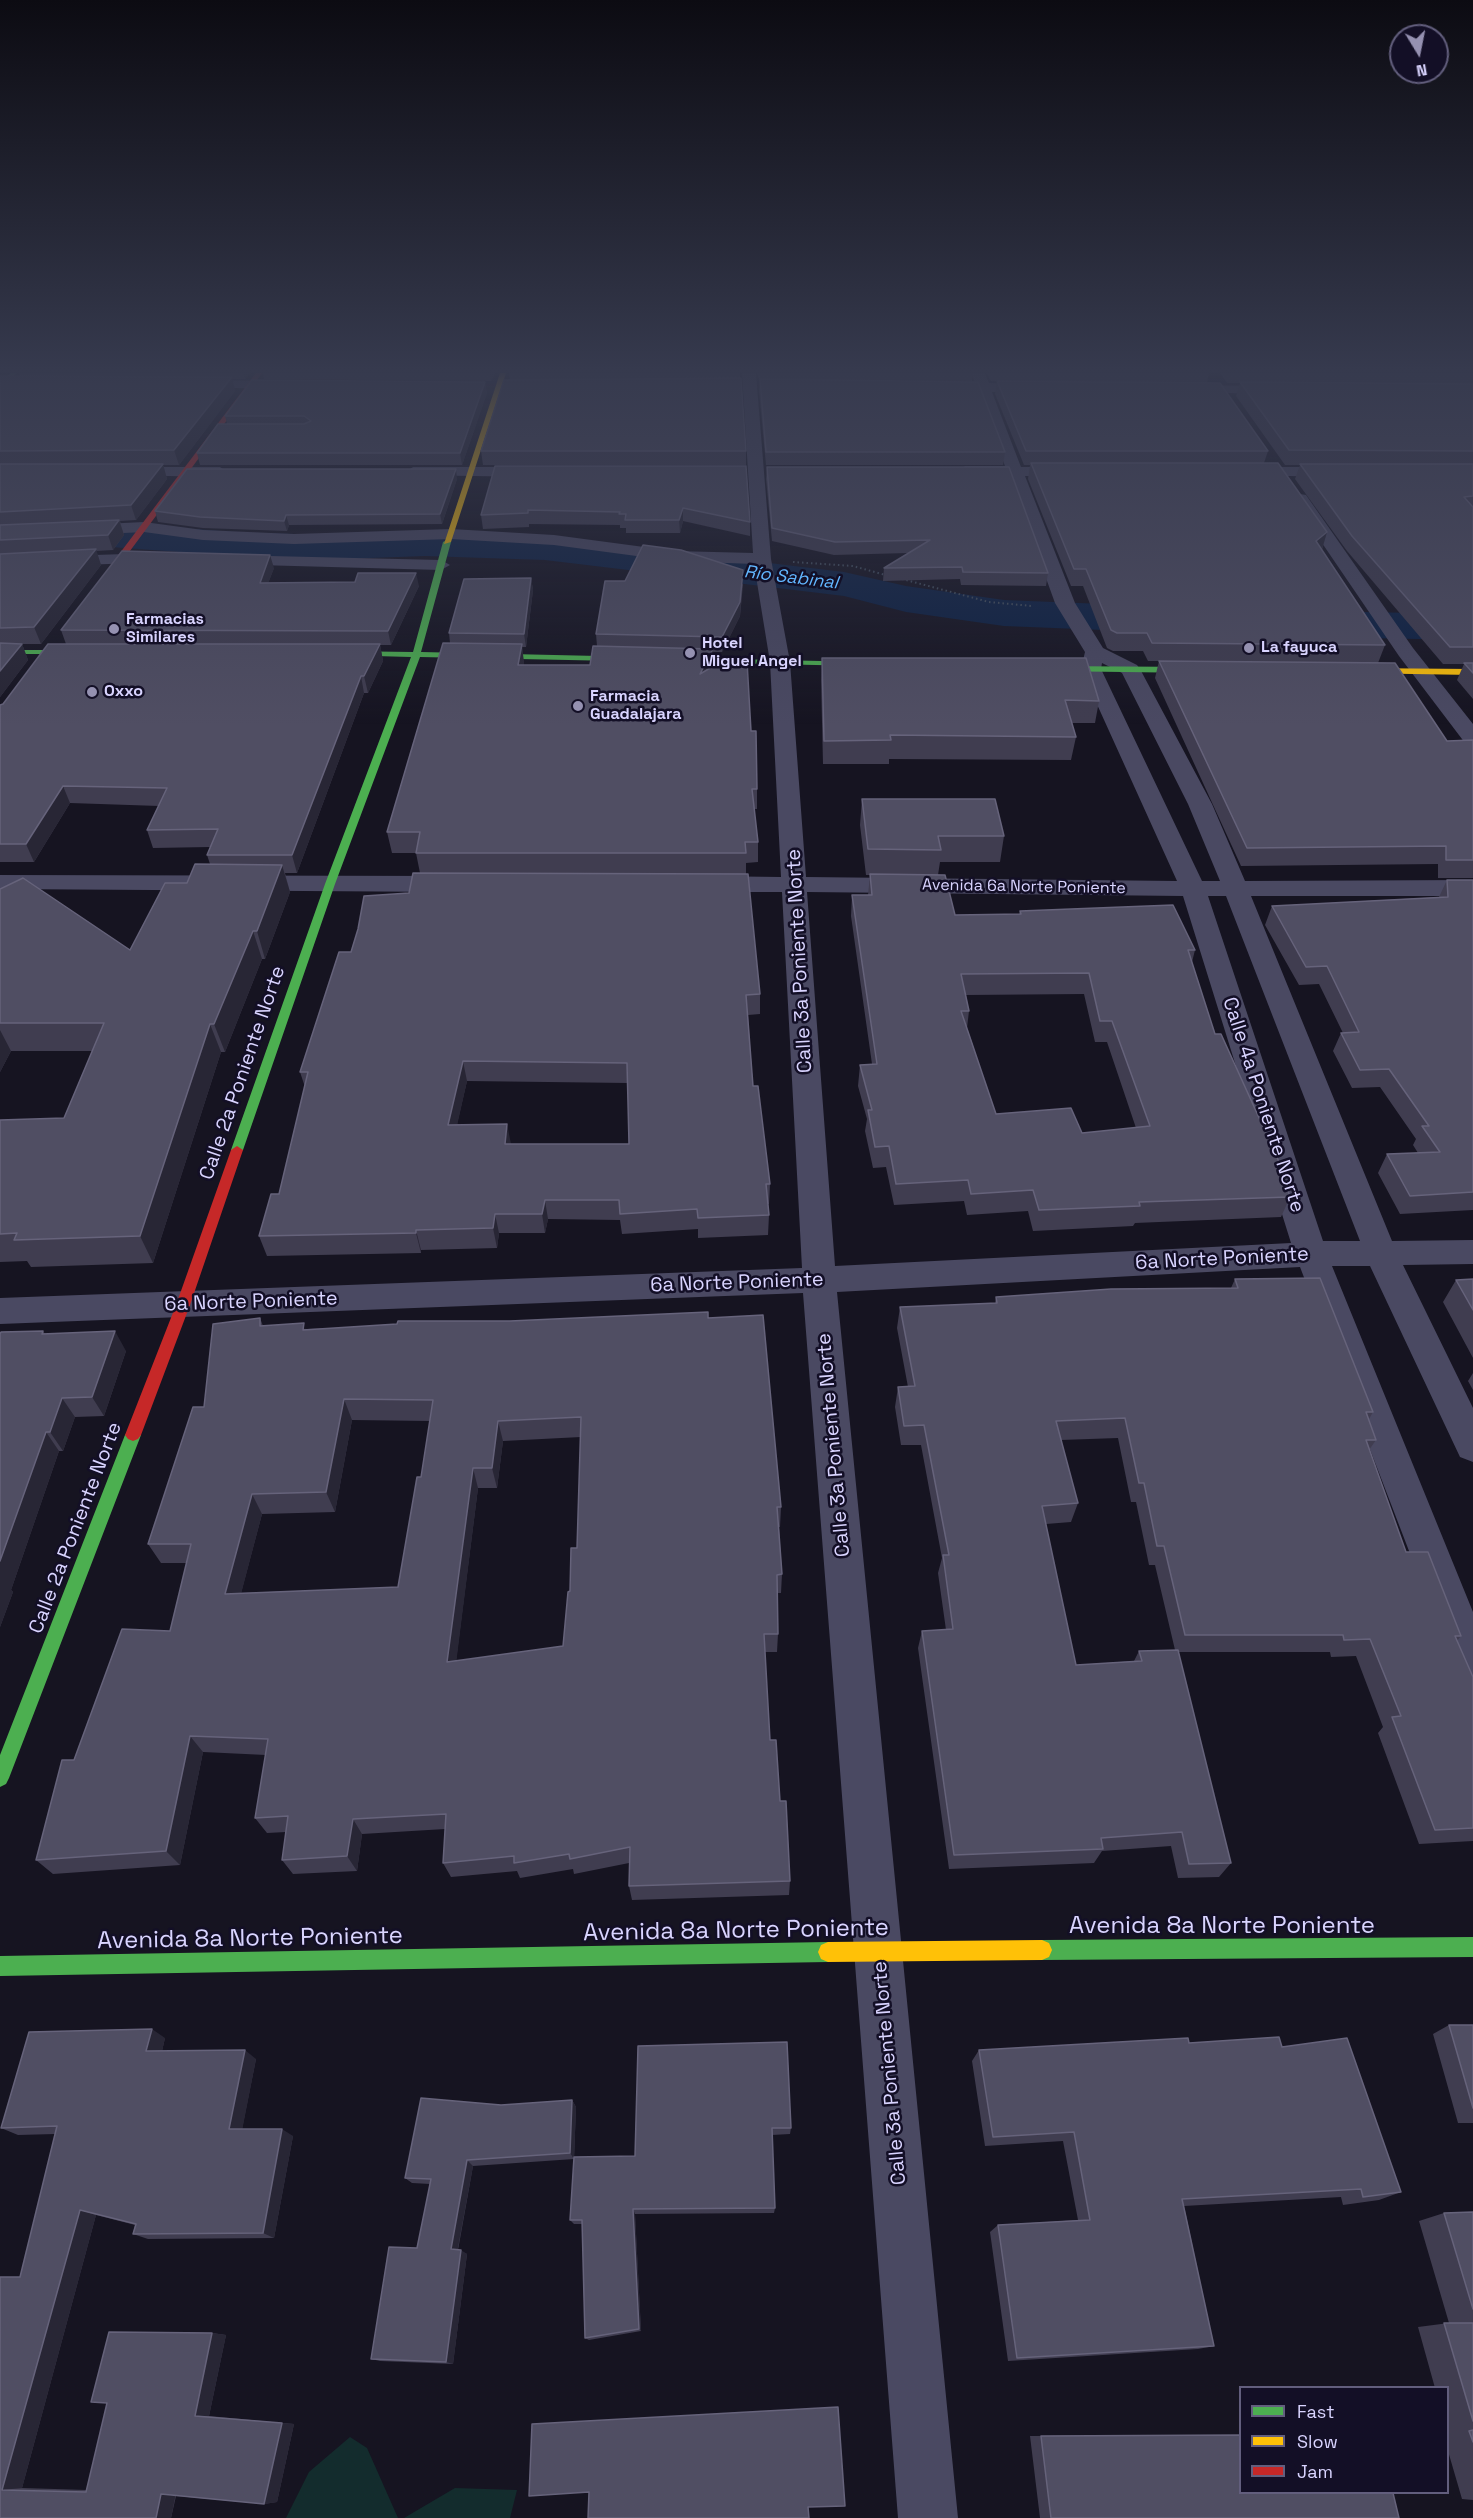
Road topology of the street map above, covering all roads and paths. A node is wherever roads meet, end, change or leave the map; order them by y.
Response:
1 (170, 491) edge
2 (464, 491) edge
3 (757, 491) edge
4 (1022, 491) edge
5 (1294, 491) edge
6 (143, 527) junction
7 (0, 534) edge
8 (449, 536) junction
9 (123, 556) junction
10 (169, 558) edge
11 (205, 559) edge
12 (0, 563) edge
13 (441, 565) junction
14 (764, 572) junction
15 (88, 600) edge
16 (1069, 610) junction
17 (62, 635) edge
18 (0, 652) edge
19 (48, 652) junction
20 (96, 652) edge
21 (322, 652) edge
22 (417, 653) junction
23 (1091, 655) junction
24 (780, 662) junction
25 (876, 664) edge
26 (1031, 668) edge
27 (1130, 669) junction
28 (34, 670) edge
29 (1211, 670) edge
30 (1339, 671) edge
31 (1420, 671) junction
32 (1473, 672) edge
33 (1473, 738) edge
34 (0, 882) edge
35 (330, 884) junction
36 (473, 884) edge
37 (676, 884) edge
38 (796, 884) junction
39 (1473, 888) edge
40 (1193, 889) junction
41 (1235, 890) junction
42 (1473, 1252) edge
43 (1311, 1254) junction
44 (1382, 1254) junction
45 (819, 1280) junction
46 (183, 1305) junction
47 (0, 1311) edge
48 (1473, 1446) edge
49 (1473, 1663) edge
50 (0, 1778) edge
51 (1473, 1947) edge
52 (880, 1951) junction
53 (0, 1966) edge
54 (928, 2518) edge

1 - 6 street
2 - 8 street, Calle 2a Poniente Norte
3 - 14 street, Calle 3a Poniente Norte
4 - 16 street, Calle 4a Poniente Norte
5 - 31 street
6 - 7 street
6 - 8 street
6 - 9 street
8 - 13 street, Calle 2a Poniente Norte
8 - 14 street
9 - 10 street
9 - 12 street
9 - 15 street
11 - 13 street
13 - 22 street, Calle 2a Poniente Norte
14 - 16 path
14 - 24 street, Calle 3a Poniente Norte
16 - 23 street, Calle 4a Poniente Norte
17 - 19 street
18 - 19 street
19 - 20 street
19 - 28 street
21 - 22 street
22 - 24 street
22 - 35 street, Calle 2a Poniente Norte
23 - 26 street
23 - 27 street
23 - 40 street, Calle 4a Poniente Norte
24 - 25 street
24 - 38 street, Calle 3a Poniente Norte
27 - 29 street
27 - 41 street
30 - 31 street
31 - 32 street
31 - 33 street
34 - 35 street
35 - 36 street
35 - 46 street, Calle 2a Poniente Norte
37 - 38 street, Avenida 6a Norte Poniente
38 - 40 street, Avenida 6a Norte Poniente
38 - 45 street, Calle 3a Poniente Norte
39 - 41 street, Avenida 6a Norte Poniente
40 - 41 street, Avenida 6a Norte Poniente
40 - 43 street, Calle 4a Poniente Norte
41 - 44 street
42 - 44 street, 6a Norte Poniente
43 - 44 street, 6a Norte Poniente
43 - 45 street, 6a Norte Poniente
43 - 49 street, Calle 4a Poniente Norte
44 - 48 street
45 - 46 street, 6a Norte Poniente
45 - 52 street, Calle 3a Poniente Norte
46 - 47 street, 6a Norte Poniente
46 - 50 street, Calle 2a Poniente Norte
51 - 52 street, Avenida 8a Norte Poniente
52 - 53 street, Avenida 8a Norte Poniente
52 - 54 street, Calle 3a Poniente Norte

